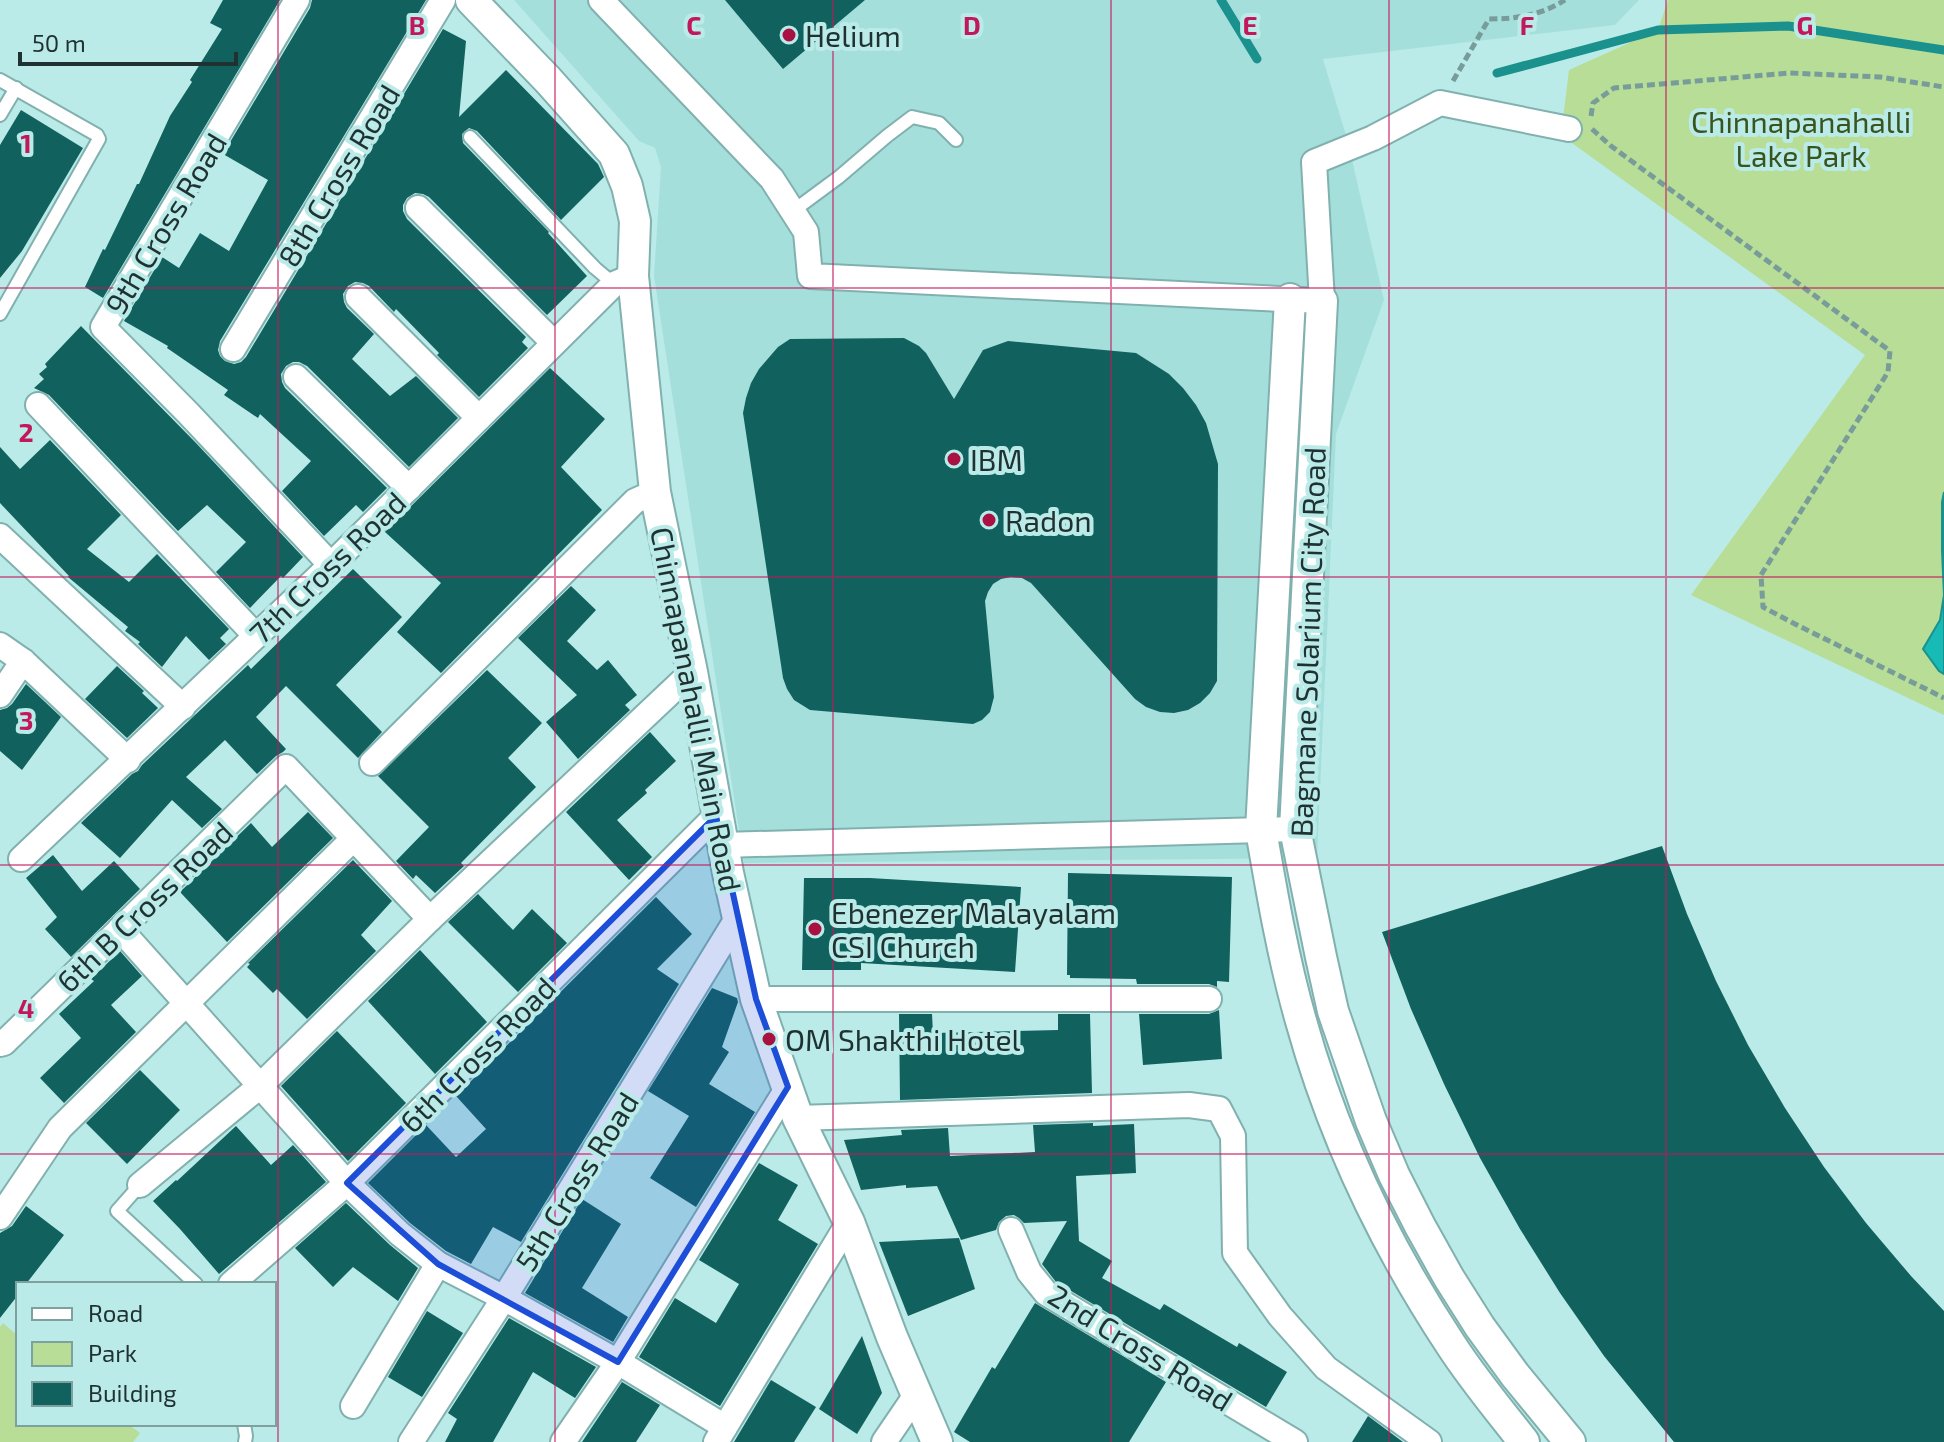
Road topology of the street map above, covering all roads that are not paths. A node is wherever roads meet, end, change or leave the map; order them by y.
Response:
1 (297, 0) edge
2 (443, 0) edge
3 (471, 0) edge
4 (601, 0) edge
5 (0, 80) edge
6 (16, 88) junction
7 (0, 115) edge
8 (1569, 129) dead end
9 (470, 137) dead end
10 (956, 140) dead end
11 (418, 208) dead end
12 (793, 211) junction
13 (623, 280) junction
14 (358, 297) dead end
15 (1290, 299) junction
16 (1322, 301) junction
17 (0, 314) edge
18 (554, 343) junction
19 (233, 349) dead end
20 (296, 377) dead end
21 (38, 405) dead end
22 (479, 418) junction
23 (409, 488) junction
24 (655, 492) junction
25 (0, 536) edge
26 (331, 565) junction
27 (256, 636) junction
28 (0, 645) edge
29 (23, 661) junction
30 (692, 672) junction
31 (0, 695) edge
32 (183, 707) junction
33 (128, 760) junction
34 (372, 763) dead end
35 (1295, 829) junction
36 (719, 830) junction
37 (1261, 830) junction
38 (353, 839) junction
39 (21, 859) dead end
40 (738, 917) junction
41 (430, 919) junction
42 (120, 929) junction
43 (756, 999) junction
44 (1209, 999) dead end
45 (186, 1004) junction
46 (0, 1044) edge
47 (260, 1086) junction
48 (788, 1087) junction
49 (798, 1118) junction
50 (347, 1183) junction
51 (140, 1185) joint
52 (0, 1217) edge
53 (849, 1222) junction
54 (1011, 1230) dead end
55 (438, 1264) junction
56 (194, 1282) edge
57 (233, 1282) edge
58 (504, 1298) junction
59 (618, 1362) junction
60 (916, 1395) junction
61 (353, 1406) dead end
62 (720, 1435) edge
63 (939, 1439) edge
64 (411, 1442) edge
65 (563, 1442) edge
66 (884, 1442) edge
67 (1295, 1442) edge
68 (1429, 1442) edge
69 (1524, 1442) edge
70 (1570, 1442) edge

1 - 26 street, 9th Cross Road
2 - 19 street, 8th Cross Road
3 - 13 street, Chinnapanahalli Main Road
4 - 12 street
5 - 6 lane
6 - 7 lane
6 - 17 lane
8 - 16 street
9 - 13 lane
10 - 12 lane
11 - 18 street
12 - 15 street
13 - 18 street, 7th Cross Road
13 - 24 street, Chinnapanahalli Main Road
14 - 22 street
15 - 16 street
15 - 37 street, Bagmane Solarium City Road
16 - 35 street, Bagmane Solarium City Road
18 - 22 street, 7th Cross Road
20 - 23 street
21 - 27 street
22 - 23 street, 7th Cross Road
23 - 26 street, 7th Cross Road
24 - 30 street, Chinnapanahalli Main Road
24 - 34 street
25 - 32 street
26 - 27 street, 7th Cross Road
27 - 32 street, 7th Cross Road
28 - 29 street
29 - 31 street
29 - 33 street
30 - 36 street, Chinnapanahalli Main Road
30 - 41 street
32 - 33 street, 7th Cross Road
33 - 39 street, 7th Cross Road
35 - 37 street
35 - 70 street, Bagmane Solarium City Road
36 - 37 street
36 - 40 street, Chinnapanahalli Main Road
36 - 50 street, 6th Cross Road
37 - 69 street, Bagmane Solarium City Road
38 - 41 street
38 - 42 street, 6th B Cross Road
38 - 45 street
40 - 43 street, Chinnapanahalli Main Road
40 - 58 street, 5th Cross Road
41 - 47 street
42 - 45 street
42 - 46 street, 6th B Cross Road
43 - 44 street
43 - 48 street, Chinnapanahalli Main Road
45 - 47 street
45 - 52 street
47 - 50 street
47 - 51 street
48 - 49 street, Chinnapanahalli Main Road
48 - 59 street
49 - 53 street, Chinnapanahalli Main Road
49 - 68 street
50 - 55 street
50 - 57 street, 6th Cross Road
51 - 56 lane
53 - 60 street, Chinnapanahalli Main Road
53 - 62 street
54 - 67 street, 2nd Cross Road
55 - 58 street
55 - 61 street
58 - 59 street
58 - 64 street, 5th Cross Road
59 - 62 street
59 - 65 street
60 - 63 street, Chinnapanahalli Main Road
60 - 66 street

